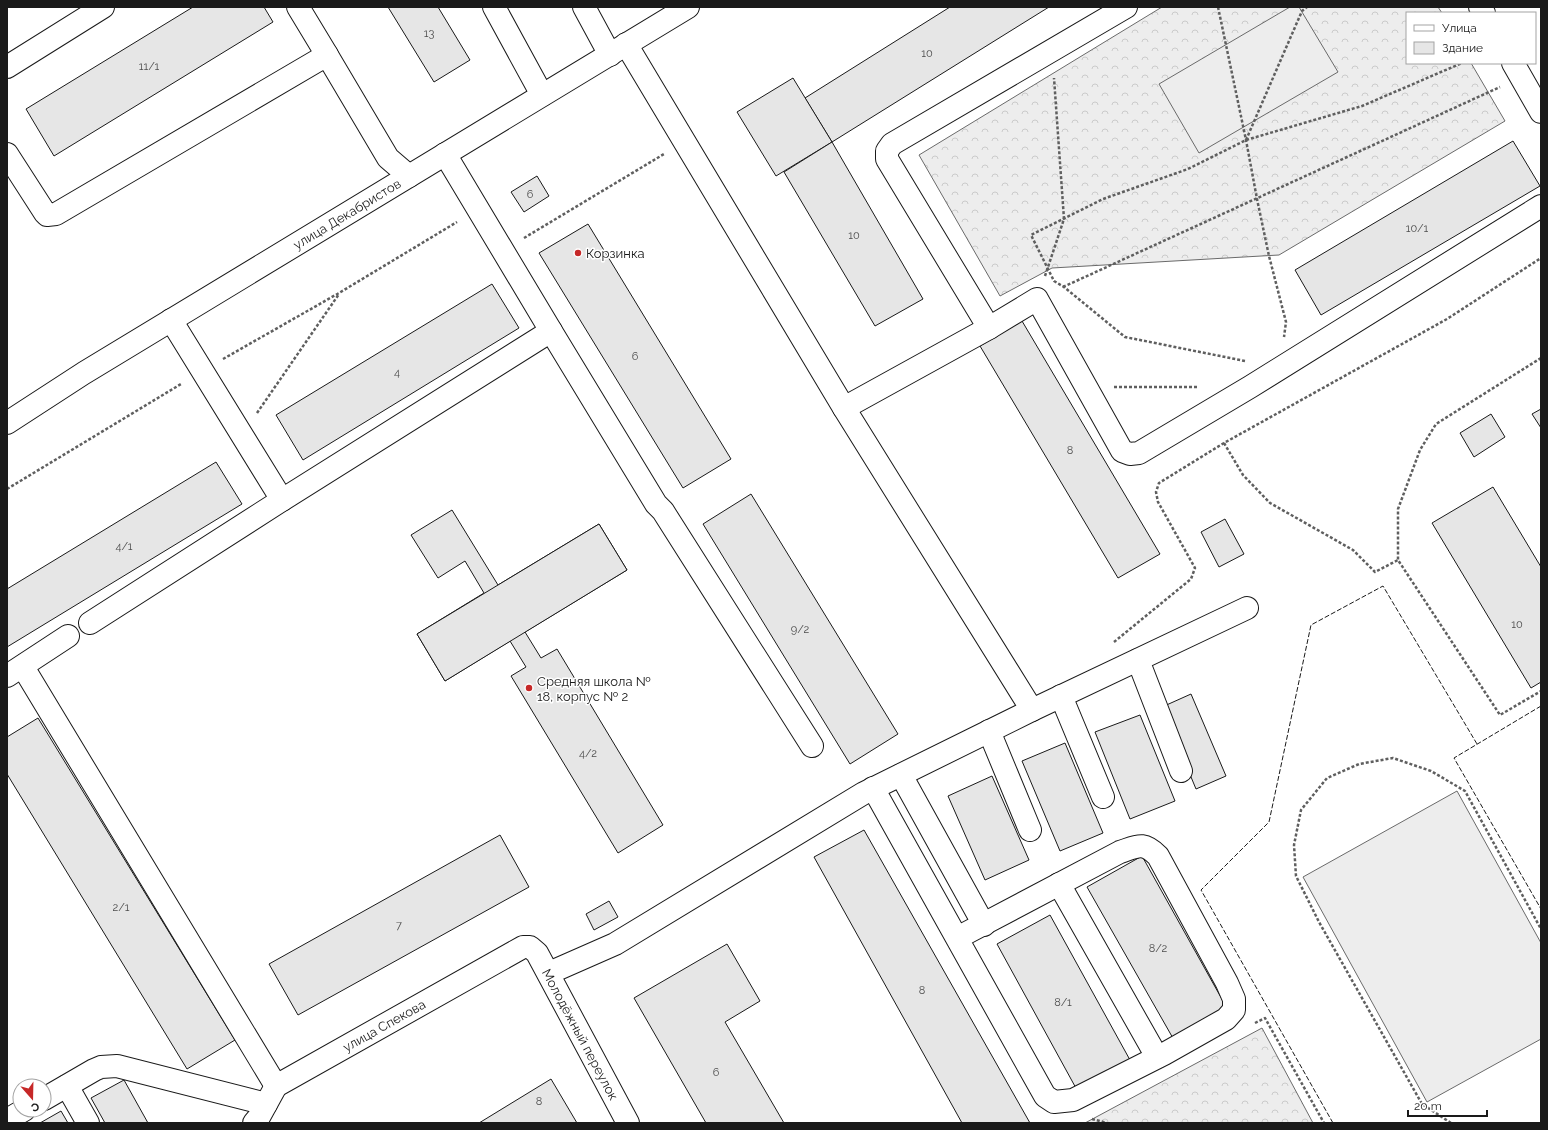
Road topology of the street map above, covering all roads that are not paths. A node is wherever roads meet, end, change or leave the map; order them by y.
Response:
1 (103, 7) edge
2 (298, 7) edge
3 (494, 7) edge
4 (584, 7) edge
5 (688, 7) edge
6 (1126, 7) edge
7 (618, 49) junction
8 (326, 55) junction
9 (7, 67) edge
10 (1517, 70) edge
11 (542, 95) junction
12 (1541, 112) edge
13 (445, 154) junction
14 (8, 157) edge
15 (409, 176) junction
16 (1541, 206) edge
17 (171, 320) junction
18 (989, 328) junction
19 (550, 331) junction
20 (844, 408) junction
21 (7, 423) edge
22 (282, 500) junction
23 (1247, 608) dead end
24 (90, 623) dead end
25 (68, 636) dead end
26 (1138, 660) junction
27 (16, 671) edge
28 (1061, 696) junction
29 (1032, 710) junction
30 (989, 731) junction
31 (812, 746) dead end
32 (1181, 771) dead end
33 (901, 774) junction
34 (873, 788) junction
35 (1103, 797) dead end
36 (1030, 830) dead end
37 (1059, 884) junction
38 (984, 924) junction
39 (957, 938) junction
40 (530, 947) joint
41 (549, 973) junction
42 (1157, 1057) junction
43 (66, 1086) junction
44 (52, 1094) edge
45 (271, 1095) junction
46 (88, 1123) edge
47 (254, 1123) edge
48 (628, 1123) edge

1 - 9 street
2 - 8 street
3 - 11 street
4 - 7 street
5 - 7 street, улица Декабристов
6 - 18 street
7 - 11 street, улица Декабристов
7 - 20 street
8 - 14 street
8 - 15 street
10 - 12 street
11 - 13 street, улица Декабристов
13 - 15 street, улица Декабристов
13 - 19 street
15 - 17 street, улица Декабристов
16 - 18 street
17 - 21 street, улица Декабристов
17 - 22 street
18 - 20 street
19 - 22 street
19 - 31 street
20 - 29 street
22 - 24 street
23 - 26 street
25 - 27 street
26 - 28 street
26 - 32 street
27 - 45 street
28 - 29 street
28 - 35 street
29 - 30 street
30 - 33 street
30 - 36 street
33 - 34 street
33 - 38 street
34 - 39 street
34 - 41 street
37 - 38 street
37 - 42 street
37 - 42 street
38 - 39 street
39 - 42 street
40 - 41 street, Молодёжный переулок
40 - 45 street, улица Спекова
41 - 48 street, Молодёжный переулок
43 - 44 street
43 - 45 street
43 - 46 street
45 - 47 street, улица Спекова

